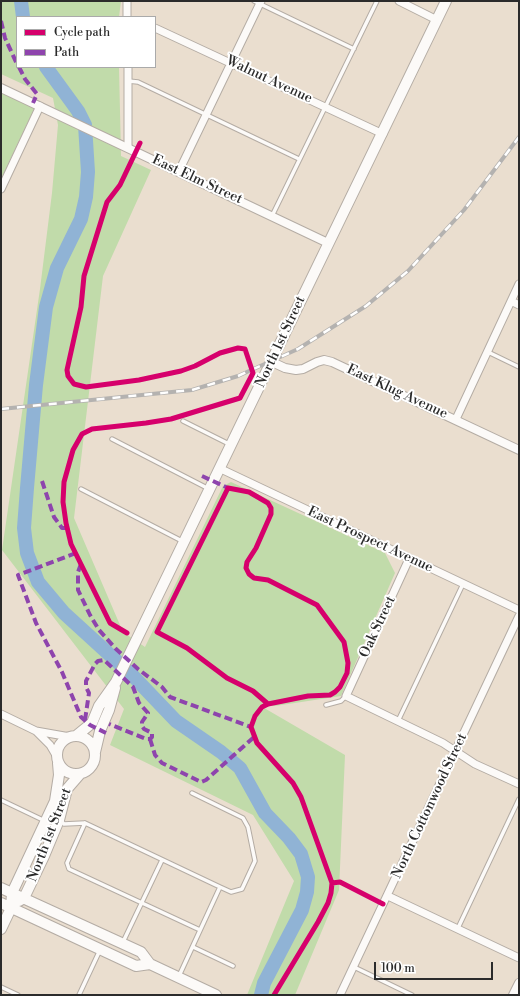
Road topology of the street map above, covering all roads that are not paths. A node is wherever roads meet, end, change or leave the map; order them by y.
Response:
1 (127, 1) edge
2 (377, 1) edge
3 (399, 1) edge
4 (446, 1) edge
5 (259, 2) edge
6 (128, 16) edge
7 (437, 20) junction
8 (156, 28) edge
9 (354, 49) junction
10 (232, 63) junction
11 (128, 68) edge
12 (128, 81) junction
13 (1, 88) edge
14 (40, 106) junction
15 (326, 107) junction
16 (205, 115) junction
17 (383, 134) junction
18 (128, 148) junction
19 (299, 159) junction
20 (179, 171) junction
21 (1, 189) edge
22 (272, 216) junction
23 (328, 243) junction
24 (519, 284) edge
25 (511, 301) junction
26 (519, 305) edge
27 (488, 352) junction
28 (272, 362) junction
29 (519, 367) edge
30 (456, 419) junction
31 (183, 421) dead end
32 (112, 439) dead end
33 (232, 445) junction
34 (519, 450) edge
35 (221, 468) junction
36 (81, 490) dead end
37 (211, 490) junction
38 (185, 542) junction
39 (409, 558) junction
40 (463, 584) junction
41 (519, 610) edge
42 (519, 616) edge
43 (116, 682) junction
44 (346, 696) junction
45 (326, 705) dead end
46 (1, 714) edge
47 (398, 721) junction
48 (36, 731) junction
49 (73, 737) junction
50 (456, 752) junction
51 (94, 756) junction
52 (57, 760) junction
53 (80, 774) junction
54 (519, 784) edge
55 (192, 793) dead end
56 (519, 799) edge
57 (1, 800) edge
58 (59, 820) junction
59 (47, 822) junction
60 (85, 823) junction
61 (162, 860) junction
62 (220, 887) junction
63 (1, 888) edge
64 (12, 893) junction
65 (388, 896) junction
66 (24, 898) junction
67 (1, 902) edge
68 (142, 903) junction
69 (12, 908) junction
70 (458, 928) junction
71 (1, 929) edge
72 (200, 930) junction
73 (122, 943) junction
74 (192, 947) junction
75 (100, 949) junction
76 (519, 958) edge
77 (150, 964) junction
78 (233, 966) dead end
79 (354, 967) junction
80 (178, 977) junction
81 (519, 983) edge
82 (1, 987) edge
83 (209, 994) edge
84 (18, 995) edge
85 (80, 995) edge
86 (340, 995) edge
87 (412, 995) edge
88 (513, 995) edge

1 - 6 street
2 - 9 lane
3 - 7 street
4 - 7 main road, North 1st Street
5 - 9 lane
5 - 10 street
7 - 17 main road, North 1st Street
8 - 10 street, Walnut Avenue
9 - 15 lane
10 - 15 street, Walnut Avenue
10 - 16 street
11 - 12 street
12 - 16 lane
12 - 18 street
13 - 14 street, East Elm Street
14 - 18 street, East Elm Street
14 - 21 street
15 - 17 street, Walnut Avenue
15 - 19 lane
16 - 19 lane
16 - 20 street
17 - 23 main road, North 1st Street
18 - 20 street, East Elm Street
19 - 22 lane
20 - 22 street, East Elm Street
22 - 23 street, East Elm Street
23 - 28 main road, North 1st Street
24 - 25 street
25 - 26 street
25 - 27 street
27 - 29 lane
27 - 30 street
28 - 30 street, East Klug Avenue
28 - 33 main road, North 1st Street
30 - 34 street, East Klug Avenue
31 - 33 lane
32 - 37 lane
33 - 35 main road, North 1st Street
35 - 37 main road, North 1st Street
35 - 39 street, East Prospect Avenue
36 - 38 lane
37 - 38 main road, North 1st Street
38 - 43 main road, North 1st Street
39 - 40 street, East Prospect Avenue
39 - 44 street, Oak Street
40 - 41 street, East Prospect Avenue
40 - 47 lane
42 - 50 street, North Cottonwood Street
43 - 49 main road, North 1st Street
43 - 51 main road, North 1st Street
44 - 45 lane
44 - 47 street
46 - 48 street
47 - 50 street
48 - 49 street
48 - 52 street
49 - 51 main road
49 - 52 main road
50 - 54 street
50 - 65 street, North Cottonwood Street
51 - 53 main road
52 - 53 main road
52 - 59 main road, North 1st Street
53 - 58 main road, North 1st Street
55 - 62 lane
56 - 70 lane
57 - 59 lane
58 - 60 lane
58 - 66 main road, North 1st Street
59 - 64 main road, North 1st Street
60 - 61 lane
60 - 68 lane
61 - 62 lane
61 - 68 lane
62 - 72 lane
63 - 64 main road
64 - 66 main road
64 - 69 main road, North 1st Street
65 - 70 street
65 - 79 street, North Cottonwood Street
66 - 69 main road, North 1st Street
66 - 73 main road
67 - 69 main road
68 - 72 lane
68 - 73 lane
69 - 71 main road
69 - 75 main road
70 - 76 street
72 - 74 lane
73 - 77 main road
74 - 78 lane
74 - 80 lane
75 - 77 main road
75 - 85 lane
77 - 80 main road
79 - 86 street, North Cottonwood Street
79 - 87 lane
80 - 83 main road
81 - 88 street
82 - 84 lane

